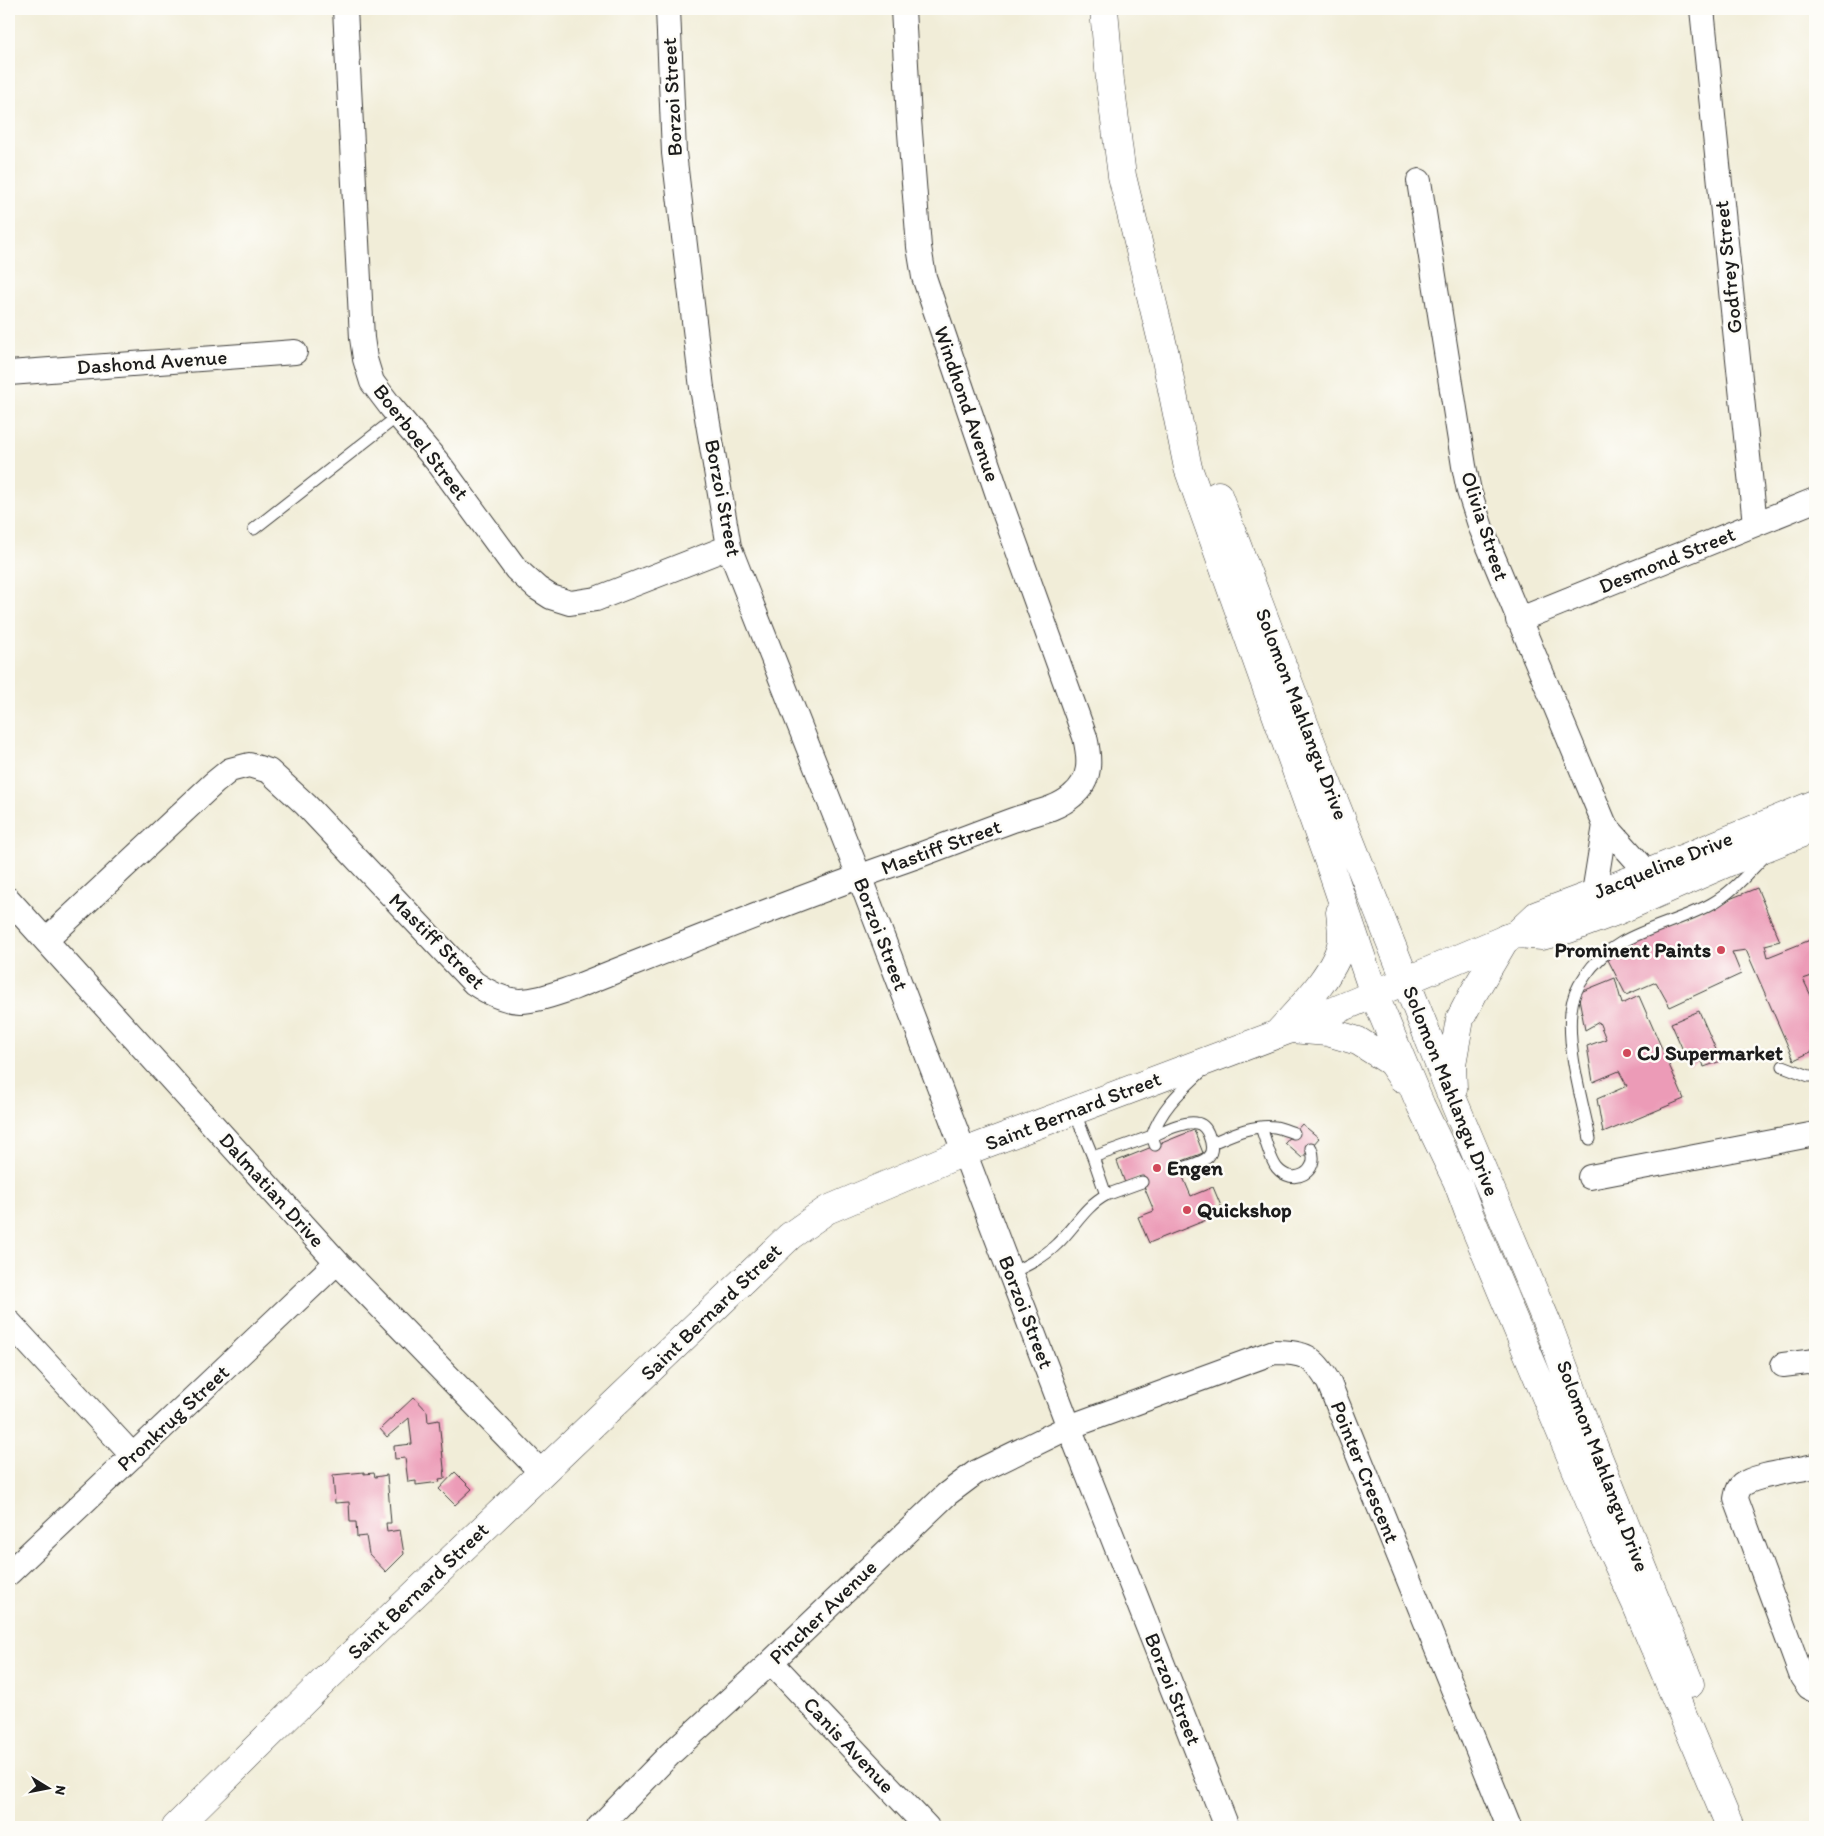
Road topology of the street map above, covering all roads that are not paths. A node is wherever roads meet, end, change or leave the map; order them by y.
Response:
1 (345, 9) edge
2 (668, 9) edge
3 (903, 9) edge
4 (1104, 9) edge
5 (1702, 9) edge
6 (1419, 181) dead end
7 (1164, 350) junction
8 (295, 352) dead end
9 (9, 373) edge
10 (398, 416) junction
11 (1815, 500) edge
12 (1755, 524) junction
13 (254, 529) dead end
14 (729, 547) junction
15 (1518, 620) junction
16 (1082, 785) joint
17 (1815, 804) edge
18 (1605, 825) junction
19 (1815, 828) edge
20 (1781, 841) junction
21 (1332, 871) junction
22 (1648, 873) junction
23 (859, 876) junction
24 (1594, 893) junction
25 (9, 900) edge
26 (1511, 936) junction
27 (46, 940) junction
28 (1406, 980) junction
29 (1374, 994) junction
30 (1284, 1032) junction
31 (1215, 1058) junction
32 (1783, 1066) dead end
33 (1815, 1076) edge
34 (1454, 1102) junction
35 (1421, 1106) junction
36 (1074, 1111) junction
37 (1261, 1127) junction
38 (1294, 1133) dead end
39 (1815, 1134) edge
40 (1590, 1139) dead end
41 (1154, 1140) junction
42 (1212, 1142) junction
43 (1311, 1148) dead end
44 (964, 1152) junction
45 (1093, 1158) junction
46 (1180, 1169) dead end
47 (1590, 1177) dead end
48 (1142, 1182) dead end
49 (1106, 1195) junction
50 (337, 1262) junction
51 (1011, 1272) junction
52 (9, 1322) edge
53 (1815, 1361) edge
54 (1783, 1364) dead end
55 (1069, 1427) junction
56 (133, 1456) junction
57 (1815, 1466) edge
58 (542, 1473) junction
59 (9, 1573) edge
60 (771, 1662) junction
61 (1815, 1690) edge
62 (176, 1827) edge
63 (599, 1827) edge
64 (927, 1827) edge
65 (1227, 1827) edge
66 (1509, 1827) edge
67 (1730, 1827) edge
68 (1748, 1827) edge

1 - 10 street, Boerboel Street
2 - 14 street, Borzoi Street
3 - 16 street, Windhond Avenue
4 - 7 main road, Solomon Mahlangu Drive
5 - 12 street, Godfrey Street
6 - 15 street, Olivia Street
7 - 21 main road, Solomon Mahlangu Drive
7 - 28 main road, Solomon Mahlangu Drive
8 - 9 street, Dashond Avenue
10 - 13 lane
10 - 14 street, Boerboel Street
11 - 12 street, Desmond Street
12 - 15 street, Desmond Street
14 - 23 street, Borzoi Street
15 - 18 street, Olivia Street
16 - 23 street, Mastiff Street
17 - 22 main road, Jacqueline Drive
18 - 22 street, Olivia Street
18 - 24 street
19 - 20 main road, Jacqueline Drive
20 - 26 main road, Jacqueline Drive
20 - 40 lane
21 - 29 main road, Solomon Mahlangu Drive
21 - 30 main road
22 - 24 main road, Jacqueline Drive
23 - 27 street, Mastiff Street
23 - 44 street, Borzoi Street
24 - 26 main road, Jacqueline Drive
25 - 27 street, Dalmatian Drive
26 - 28 main road, Jacqueline Drive
26 - 34 main road
27 - 50 street, Dalmatian Drive
28 - 29 main road, Jacqueline Drive
28 - 34 main road, Solomon Mahlangu Drive
29 - 30 main road, Saint Bernard Street
29 - 35 main road, Solomon Mahlangu Drive
30 - 31 main road, Saint Bernard Street
30 - 35 main road
31 - 36 main road, Saint Bernard Street
31 - 41 lane
32 - 33 lane
34 - 68 main road, Solomon Mahlangu Drive
35 - 67 main road, Solomon Mahlangu Drive
36 - 44 main road, Saint Bernard Street
36 - 45 lane
37 - 38 lane
37 - 42 lane
37 - 43 lane
39 - 47 street
41 - 42 lane
41 - 45 lane
42 - 46 lane
44 - 51 street, Borzoi Street
44 - 58 main road, Saint Bernard Street
45 - 49 lane
48 - 49 lane
49 - 51 lane
50 - 56 street, Pronkrug Street
50 - 58 street, Dalmatian Drive
51 - 55 street, Borzoi Street
52 - 56 street
53 - 54 street
55 - 60 street, Pincher Avenue
55 - 65 street, Borzoi Street
55 - 66 street, Pointer Crescent
56 - 59 street, Pronkrug Street
57 - 61 street
58 - 62 main road, Saint Bernard Street
60 - 63 street, Pincher Avenue
60 - 64 street, Canis Avenue

